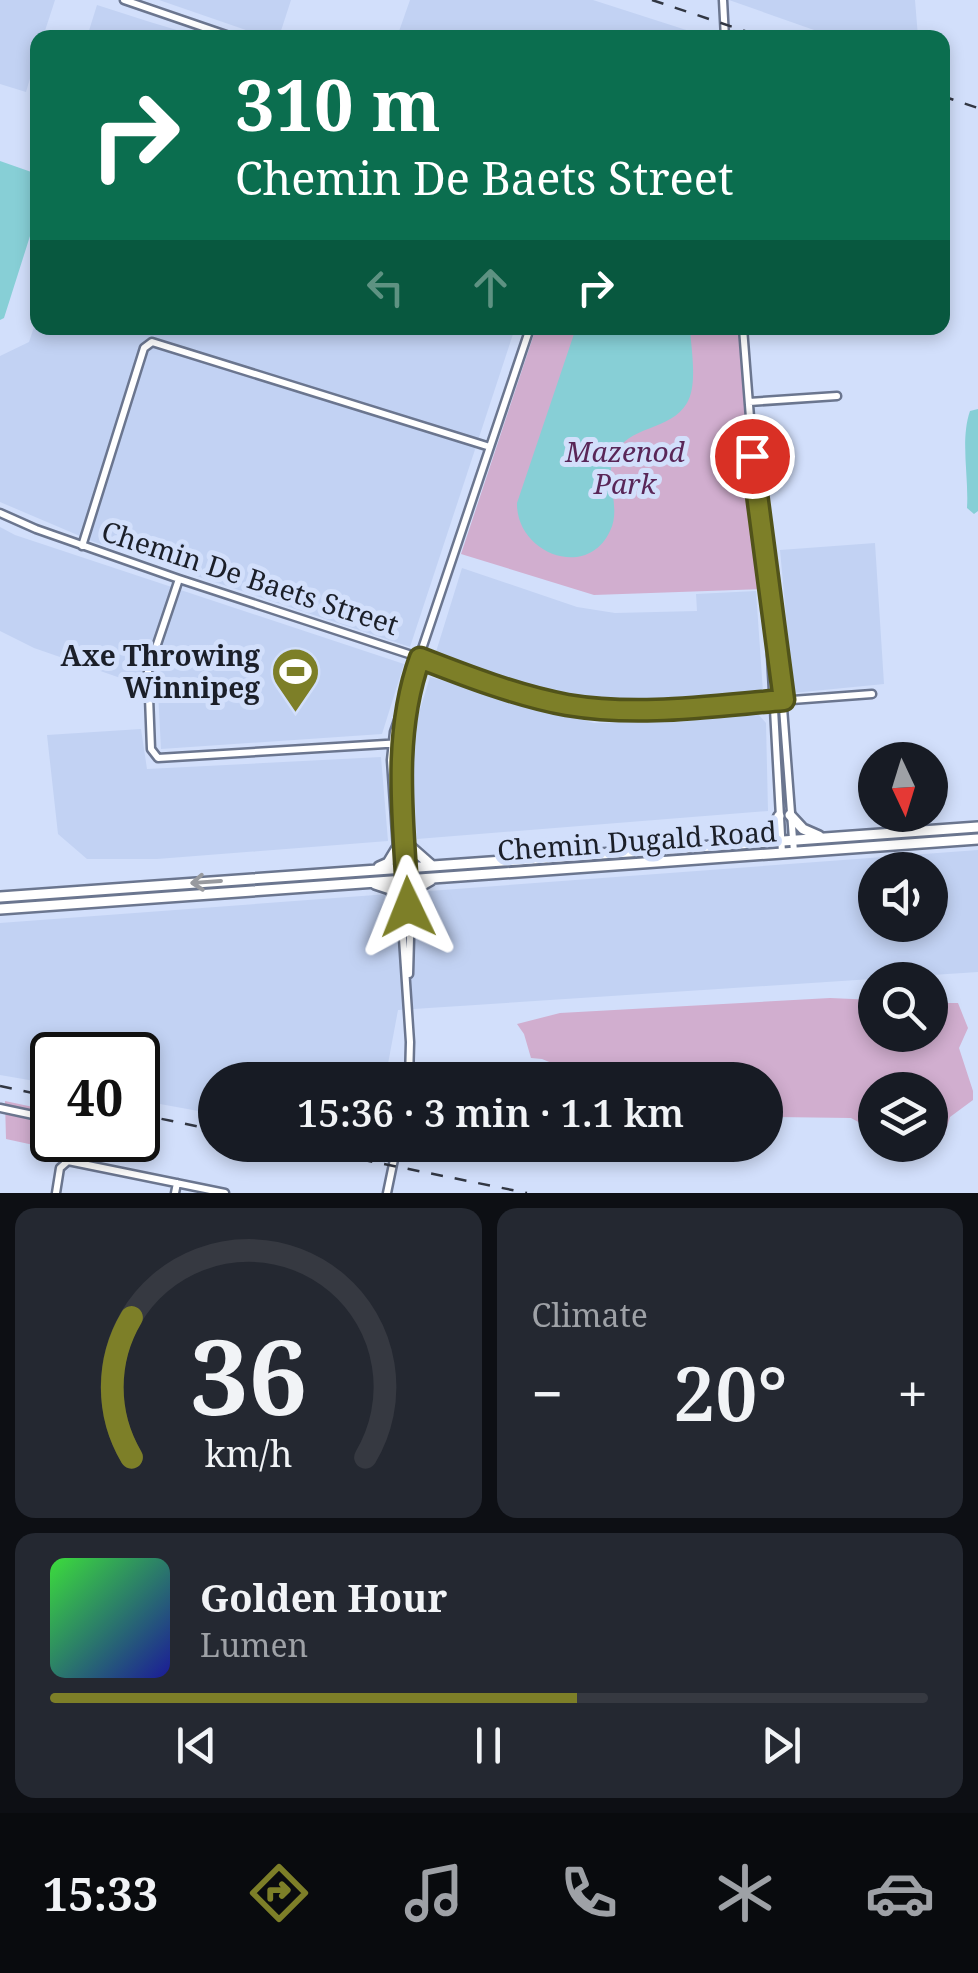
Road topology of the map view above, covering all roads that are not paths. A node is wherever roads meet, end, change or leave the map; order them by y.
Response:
1 (124, 0) edge
2 (723, 0) edge
3 (212, 30) edge
4 (725, 30) edge
5 (528, 335) edge
6 (744, 335) edge
7 (837, 396) dead end
8 (749, 402) junction
9 (490, 447) junction
10 (0, 513) edge
11 (82, 546) junction
12 (179, 579) junction
13 (420, 658) junction
14 (872, 694) dead end
15 (779, 700) junction
16 (397, 743) junction
17 (784, 816) junction
18 (978, 827) edge
19 (832, 838) junction
20 (978, 839) edge
21 (793, 840) junction
22 (756, 844) junction
23 (401, 845) junction
24 (781, 847) junction
25 (794, 852) junction
26 (433, 866) junction
27 (373, 870) junction
28 (403, 874) junction
29 (437, 878) junction
30 (367, 882) junction
31 (0, 897) edge
32 (405, 907) junction
33 (0, 909) edge
34 (410, 1062) edge
35 (0, 1108) edge
36 (30, 1114) edge
37 (66, 1162) joint
38 (393, 1162) edge
39 (177, 1183) junction
40 (56, 1193) edge
41 (175, 1193) edge
42 (226, 1193) edge
43 (387, 1193) edge

1 - 3 street
2 - 4 street
5 - 9 street
6 - 8 street
7 - 8 street
8 - 15 street
9 - 11 street
9 - 13 street
10 - 11 street, Chemin De Baets Street
11 - 12 street, Chemin De Baets Street
12 - 13 street, Chemin De Baets Street
12 - 16 street
13 - 15 street, Chemin De Baets Street
13 - 16 street
14 - 15 street, Chemin De Baets Street
15 - 17 street
16 - 23 street
17 - 19 main road
17 - 21 street
17 - 22 main road
17 - 24 street
18 - 19 main road, Chemin Dugald Road
19 - 21 main road, Chemin Dugald Road
20 - 25 main road, Chemin Dugald Road
21 - 24 main road, Chemin Dugald Road
21 - 25 street
22 - 24 main road, Chemin Dugald Road
22 - 26 main road, Chemin Dugald Road
23 - 26 main road
23 - 27 main road
23 - 28 street
24 - 25 main road, Chemin Dugald Road
24 - 29 main road, Chemin Dugald Road
26 - 28 main road, Chemin Dugald Road
27 - 28 main road, Chemin Dugald Road
27 -> 31 main road, Chemin Dugald Road
28 - 29 main road, Chemin Dugald Road
28 - 30 main road, Chemin Dugald Road
28 - 32 street
29 - 32 main road
30 - 32 main road
30 - 33 main road, Chemin Dugald Road
32 - 34 street
35 - 36 street
37 - 39 street
37 - 40 street
38 - 43 street
39 - 41 street
39 - 42 street

